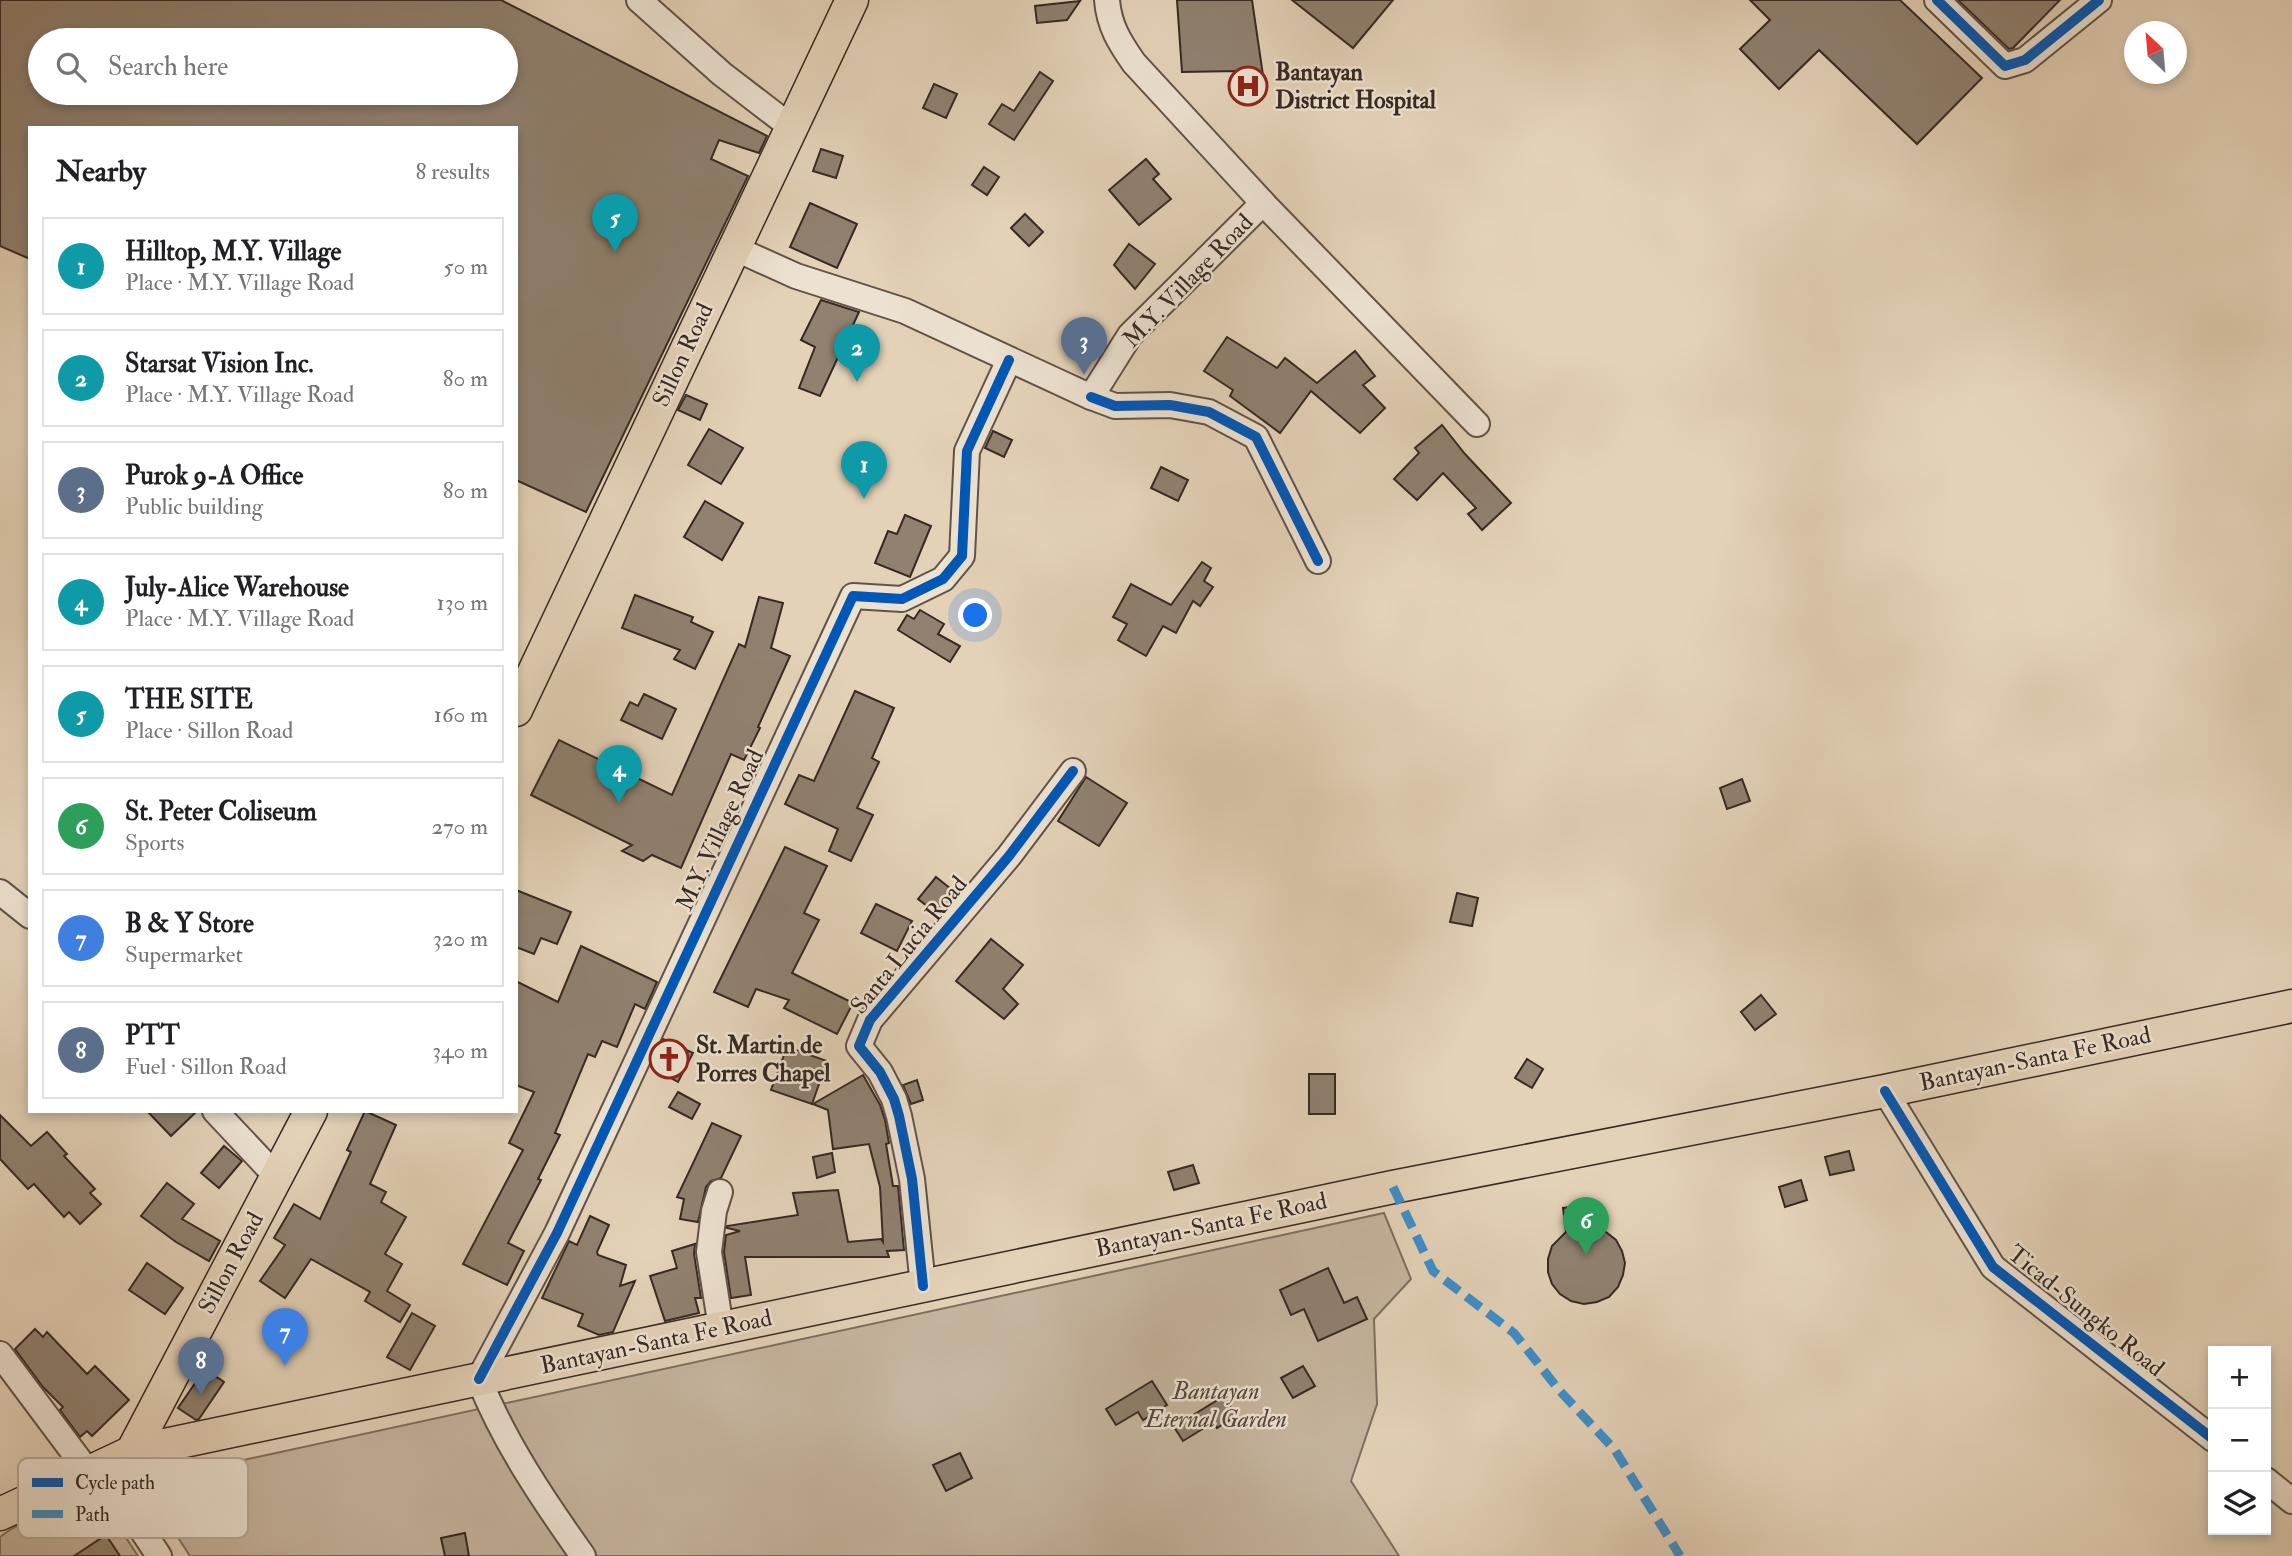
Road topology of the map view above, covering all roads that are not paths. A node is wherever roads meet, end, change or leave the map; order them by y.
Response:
1 (639, 0) edge
2 (852, 0) edge
3 (1107, 0) edge
4 (1937, 0) edge
5 (2099, 0) edge
6 (792, 127) junction
7 (1263, 203) junction
8 (734, 248) junction
9 (1009, 360) junction
10 (1091, 397) junction
11 (1476, 424) dead end
12 (1318, 561) dead end
13 (518, 706) edge
14 (1073, 771) dead end
15 (0, 892) edge
16 (28, 914) edge
17 (2292, 1006) edge
18 (1885, 1091) junction
19 (217, 1113) edge
20 (310, 1113) edge
21 (277, 1177) junction
22 (720, 1192) dead end
23 (923, 1286) junction
24 (721, 1328) junction
25 (0, 1354) edge
26 (479, 1379) junction
27 (2208, 1435) edge
28 (132, 1452) junction
29 (85, 1458) edge
30 (120, 1458) edge
31 (2271, 1484) edge
32 (2292, 1501) edge
33 (18, 1506) edge
34 (0, 1514) edge
35 (146, 1538) edge
36 (159, 1556) edge
37 (583, 1556) edge

1 - 6 street
2 - 6 main road, Sillon Road
3 - 7 street, M.Y. Village Road
4 - 5 street
6 - 8 main road, Sillon Road
7 - 10 street, M.Y. Village Road
7 - 11 street
8 - 9 street
8 - 13 main road, Sillon Road
9 - 10 street
9 - 26 street, M.Y. Village Road
10 - 12 street
14 - 23 street, Santa Lucia Road
15 - 16 street
17 - 18 main road, Bantayan-Santa Fe Road
18 - 23 main road, Bantayan-Santa Fe Road
18 - 27 street, Ticad-Sungko Road
19 - 21 street
20 - 21 main road, Sillon Road
21 - 28 main road, Sillon Road
22 - 24 street
23 - 24 main road, Bantayan-Santa Fe Road
24 - 26 main road, Bantayan-Santa Fe Road
25 - 29 street
26 - 28 main road, Bantayan-Santa Fe Road
26 - 37 street
28 - 30 main road, Bantayan-Santa Fe Road
31 - 32 street
33 - 34 main road, Bantayan-Santa Fe Road
35 - 36 street

